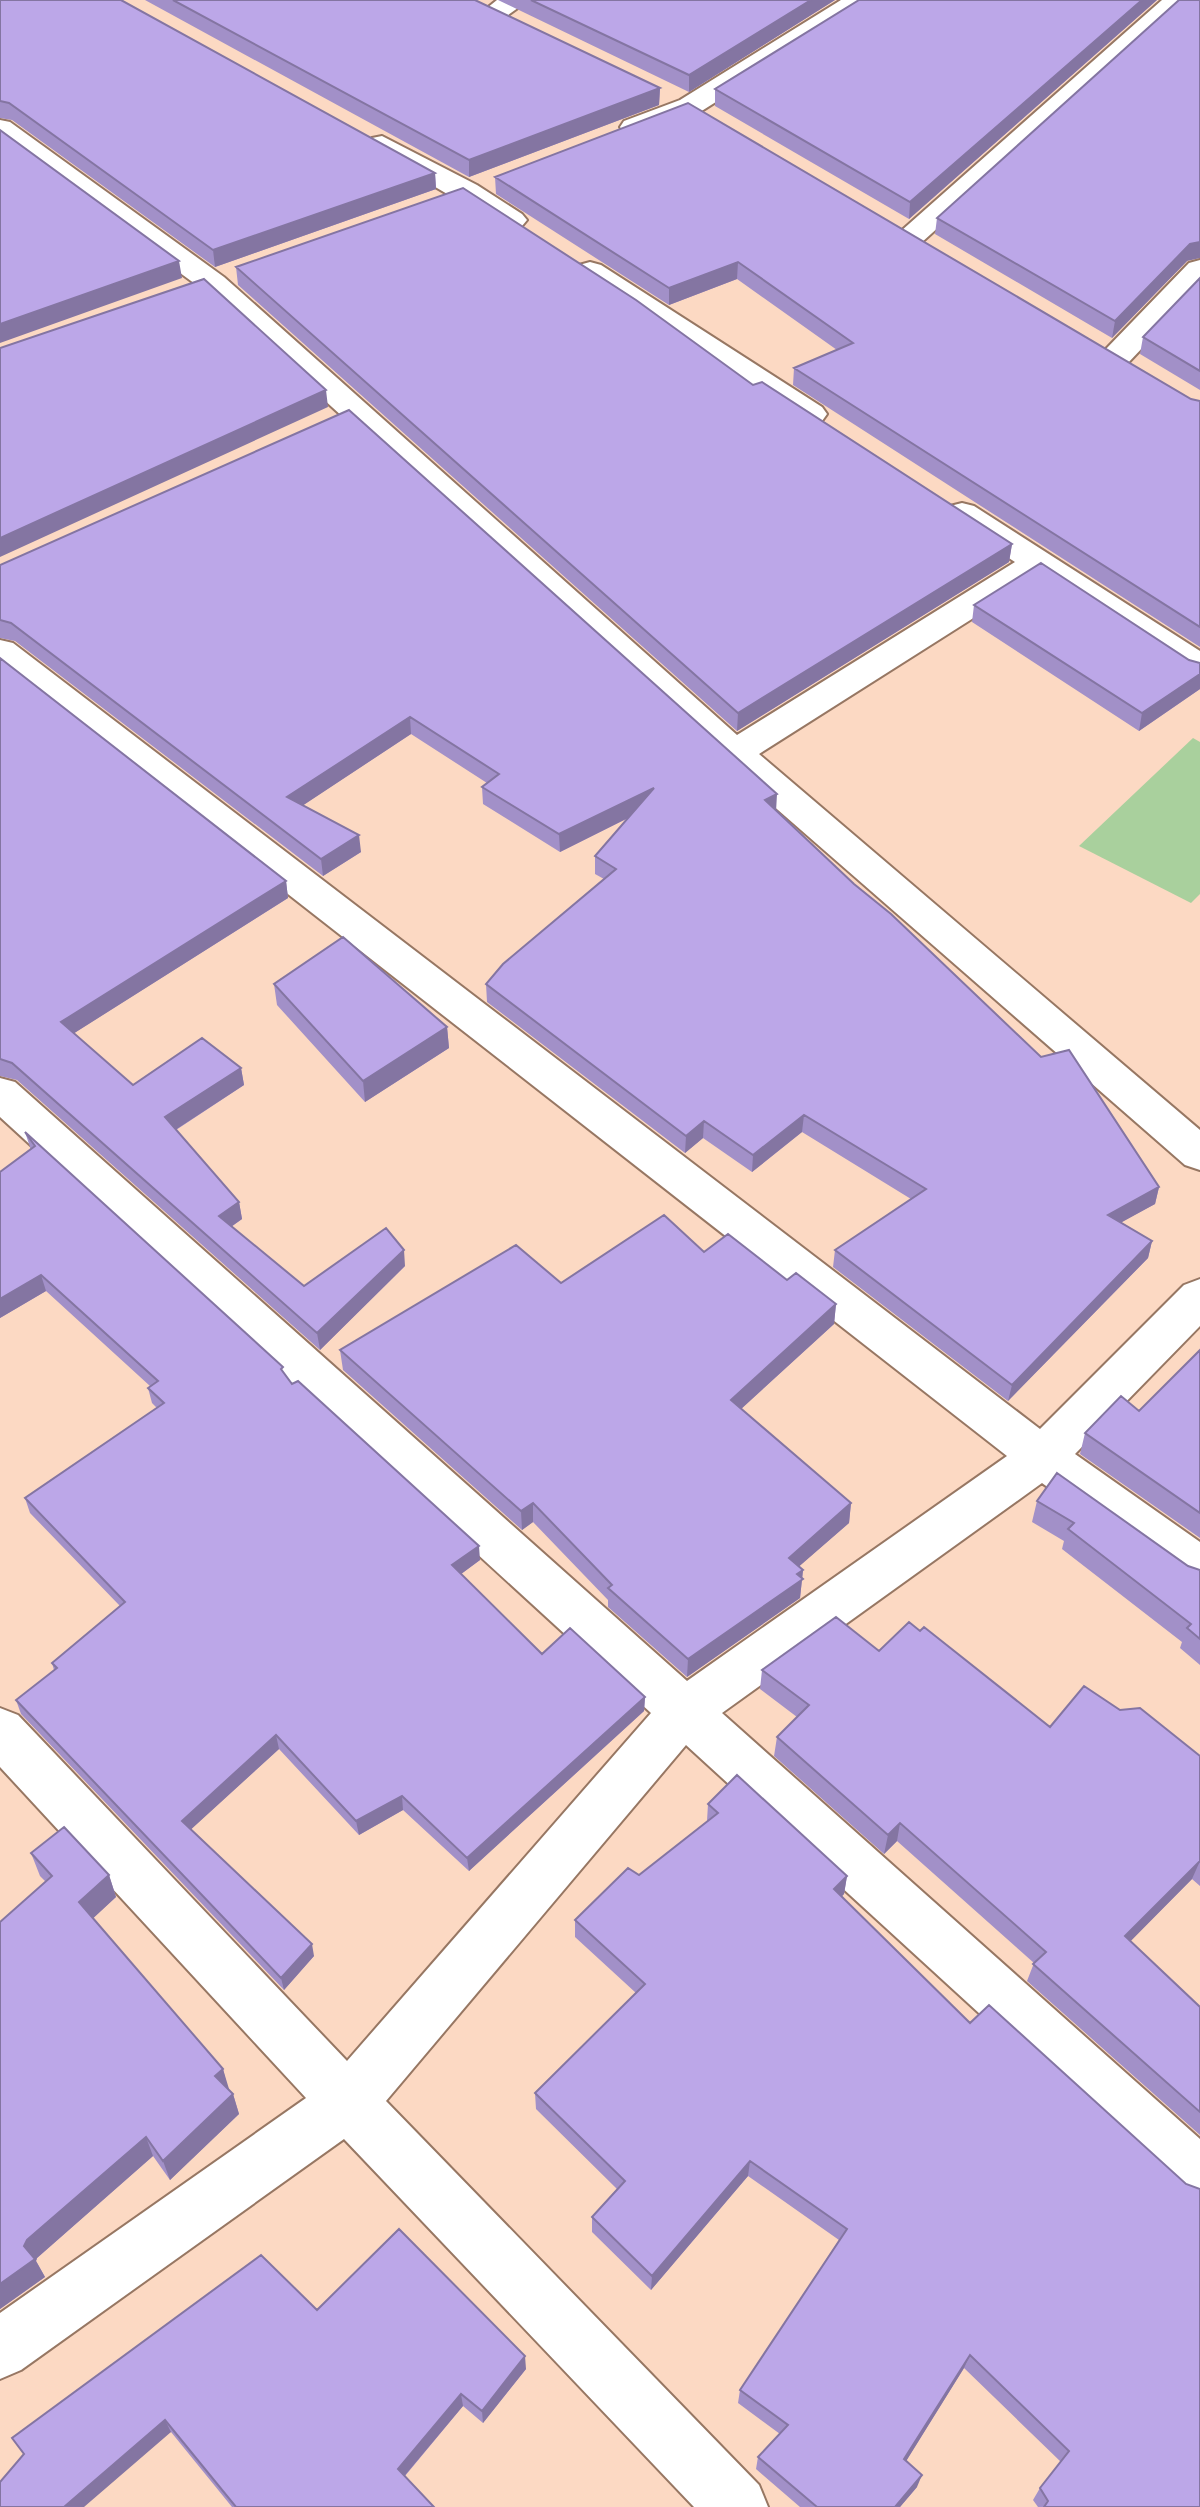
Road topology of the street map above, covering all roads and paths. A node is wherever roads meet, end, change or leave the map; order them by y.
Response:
1 (470, 0) edge
2 (859, 0) edge
3 (1177, 0) edge
4 (511, 12) edge
5 (662, 92) dead end
6 (690, 106) junction
7 (716, 121) edge
8 (0, 128) edge
9 (356, 130) edge
10 (601, 140) edge
11 (497, 180) edge
12 (467, 191) junction
13 (437, 202) edge
14 (885, 222) edge
15 (534, 234) edge
16 (911, 237) junction
17 (560, 251) edge
18 (939, 253) edge
19 (1200, 269) edge
20 (1089, 341) edge
21 (840, 433) edge
22 (933, 493) edge
23 (1039, 562) junction
24 (0, 651) edge
25 (1200, 667) edge
26 (735, 753) junction
27 (0, 1093) edge
28 (1200, 1154) edge
29 (1200, 1297) edge
30 (1042, 1457) junction
31 (1200, 1569) edge
32 (683, 1712) junction
33 (0, 1731) edge
34 (348, 2102) junction
35 (1200, 2177) edge
36 (0, 2349) edge
37 (737, 2507) edge

1 - 4 street
2 - 6 street
3 - 16 street
5 - 6 street
6 - 7 street
6 - 10 street
8 - 26 street
9 - 12 street
11 - 12 street
12 - 13 street
12 - 15 street
14 - 16 street
16 - 18 street
17 - 21 street
19 - 20 street
22 - 23 street
23 - 25 street
23 - 26 street
24 - 30 street
26 - 28 street
27 - 32 street
29 - 30 street
30 - 31 street
30 - 32 street
32 - 34 street
32 - 35 street
33 - 34 street
34 - 36 street
34 - 37 street

